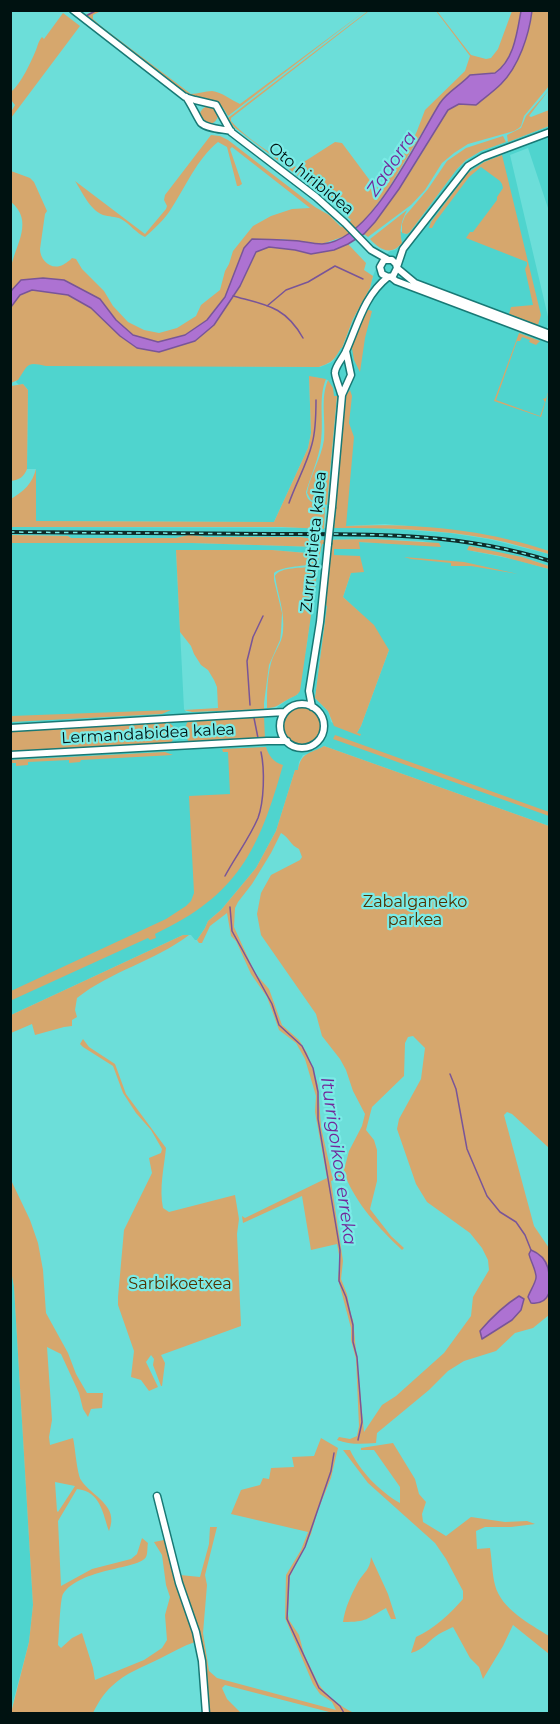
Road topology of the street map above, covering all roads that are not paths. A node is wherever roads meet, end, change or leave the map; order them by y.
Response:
1 (73, 10) edge
2 (185, 97) junction
3 (205, 103) junction
4 (221, 114) junction
5 (197, 115) junction
6 (209, 126) junction
7 (231, 132) junction
8 (549, 132) edge
9 (369, 248) junction
10 (403, 249) junction
11 (388, 259) junction
12 (380, 268) junction
13 (397, 268) junction
14 (389, 277) junction
15 (374, 290) junction
16 (549, 334) edge
17 (549, 339) edge
18 (346, 351) junction
19 (339, 366) junction
20 (349, 367) junction
21 (337, 380) junction
22 (348, 380) junction
23 (342, 395) junction
24 (309, 691) junction
25 (301, 704) junction
26 (312, 707) junction
27 (285, 712) junction
28 (10, 728) edge
29 (287, 741) junction
30 (10, 755) edge
31 (158, 1496) dead end
32 (207, 1713) edge

1 - 2 street, Oto hiribidea
2 - 3 street, Oto hiribidea
2 - 5 street, Oto hiribidea
3 - 4 street, Oto hiribidea
3 - 5 street
4 - 6 street
4 - 7 street, Oto hiribidea
5 - 6 street, Oto hiribidea
6 - 7 street, Oto hiribidea
7 - 9 street, Oto hiribidea
8 - 10 street
9 - 11 street, Oto hiribidea
9 - 12 street, Oto hiribidea
10 - 11 street
10 - 13 street
11 - 12 street
11 - 13 street
12 - 14 street
12 - 15 street
13 - 14 street
13 - 16 street
14 - 15 street
14 - 17 street
15 - 18 street
18 - 19 street
18 - 20 street
19 - 20 street
19 - 21 street
20 - 22 street
21 - 22 street
21 - 23 street, Zurrupitieta kalea
22 - 23 street, Zurrupitieta kalea
23 - 24 street, Zurrupitieta kalea, bridge
24 - 25 street, Zurrupitieta kalea
24 - 26 street, Zurrupitieta kalea
25 - 26 street
25 - 27 street
26 - 29 street
27 - 28 street, Lermandabidea kalea
27 - 29 street
29 - 30 street, Lermandabidea kalea
31 - 32 street

